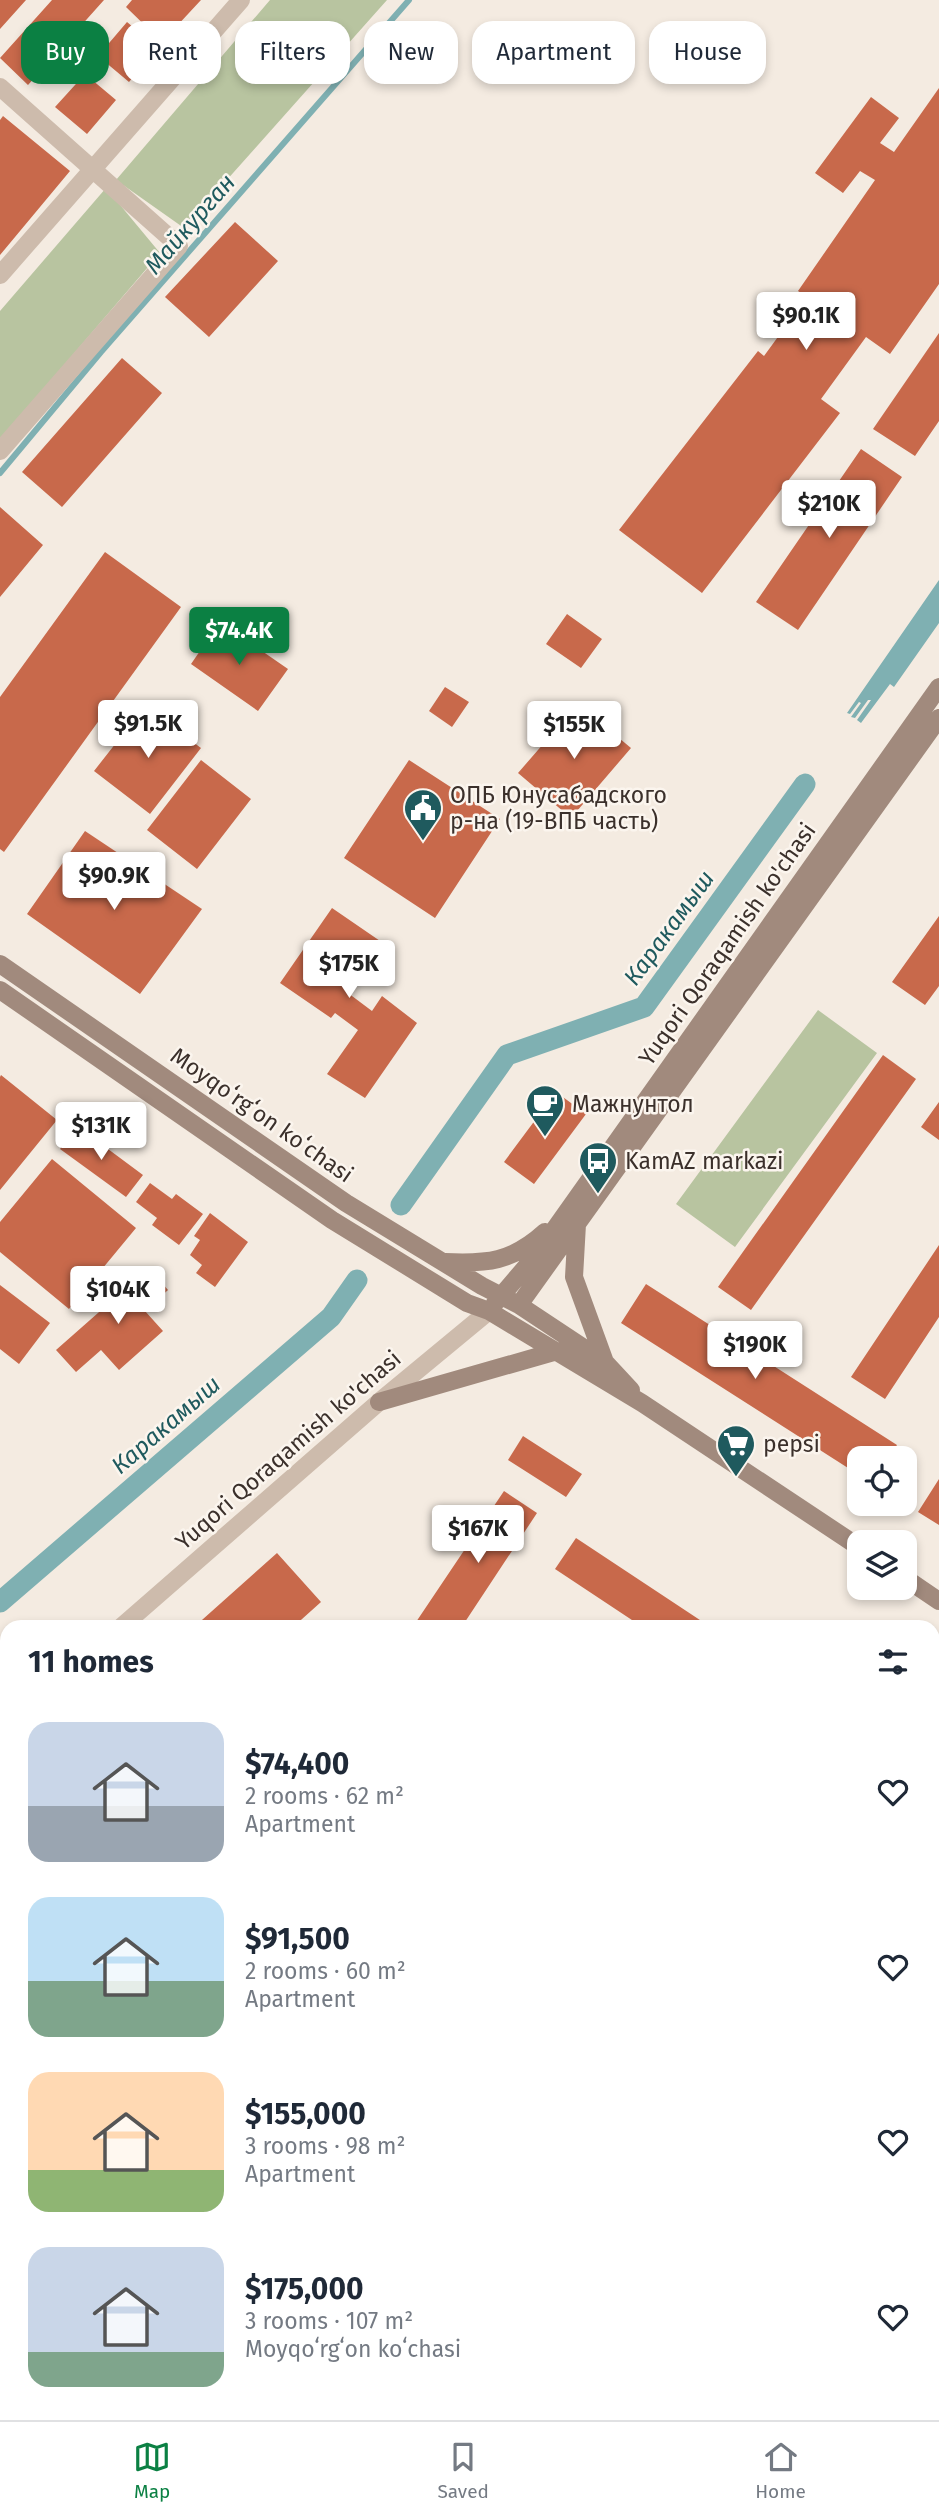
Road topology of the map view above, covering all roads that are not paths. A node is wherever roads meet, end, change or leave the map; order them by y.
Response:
1 (241, 0) edge
2 (0, 86) edge
3 (93, 169) junction
4 (0, 275) edge
5 (0, 451) edge
6 (939, 687) edge
7 (939, 718) edge
8 (0, 964) edge
9 (0, 990) edge
10 (571, 1219) junction
11 (436, 1258) junction
12 (502, 1295) junction
13 (519, 1305) junction
14 (489, 1311) junction
15 (557, 1351) junction
16 (606, 1362) junction
17 (379, 1402) junction
18 (642, 1404) junction
19 (847, 1539) edge
20 (917, 1586) edge
21 (939, 1601) edge
22 (129, 1620) edge

1 - 3 street
2 - 3 street
3 - 4 street
3 - 5 street
6 - 10 main road, Yuqori Qoraqamish ko'chasi
7 - 10 main road, Yuqori Qoraqamish ko'chasi
8 - 11 main road, Moyqoʻrgʻon koʻchasi
9 - 14 main road, Moyqoʻrgʻon koʻchasi
10 - 11 main road
10 - 12 main road, Yuqori Qoraqamish ko'chasi
10 - 13 main road, Yuqori Qoraqamish ko'chasi
10 - 16 main road
11 - 12 main road, Moyqoʻrgʻon koʻchasi
12 - 13 main road, Moyqoʻrgʻon koʻchasi
12 - 14 main road, Yuqori Qoraqamish ko'chasi
13 - 14 main road
13 - 16 main road, Moyqoʻrgʻon koʻchasi
14 - 15 main road, Moyqoʻrgʻon koʻchasi
14 - 17 street, Yuqori Qoraqamish ko'chasi
15 - 17 main road
15 - 18 main road, Moyqoʻrgʻon koʻchasi
16 - 18 main road
17 - 22 street, Yuqori Qoraqamish ko'chasi
18 - 19 main road
20 - 21 main road

